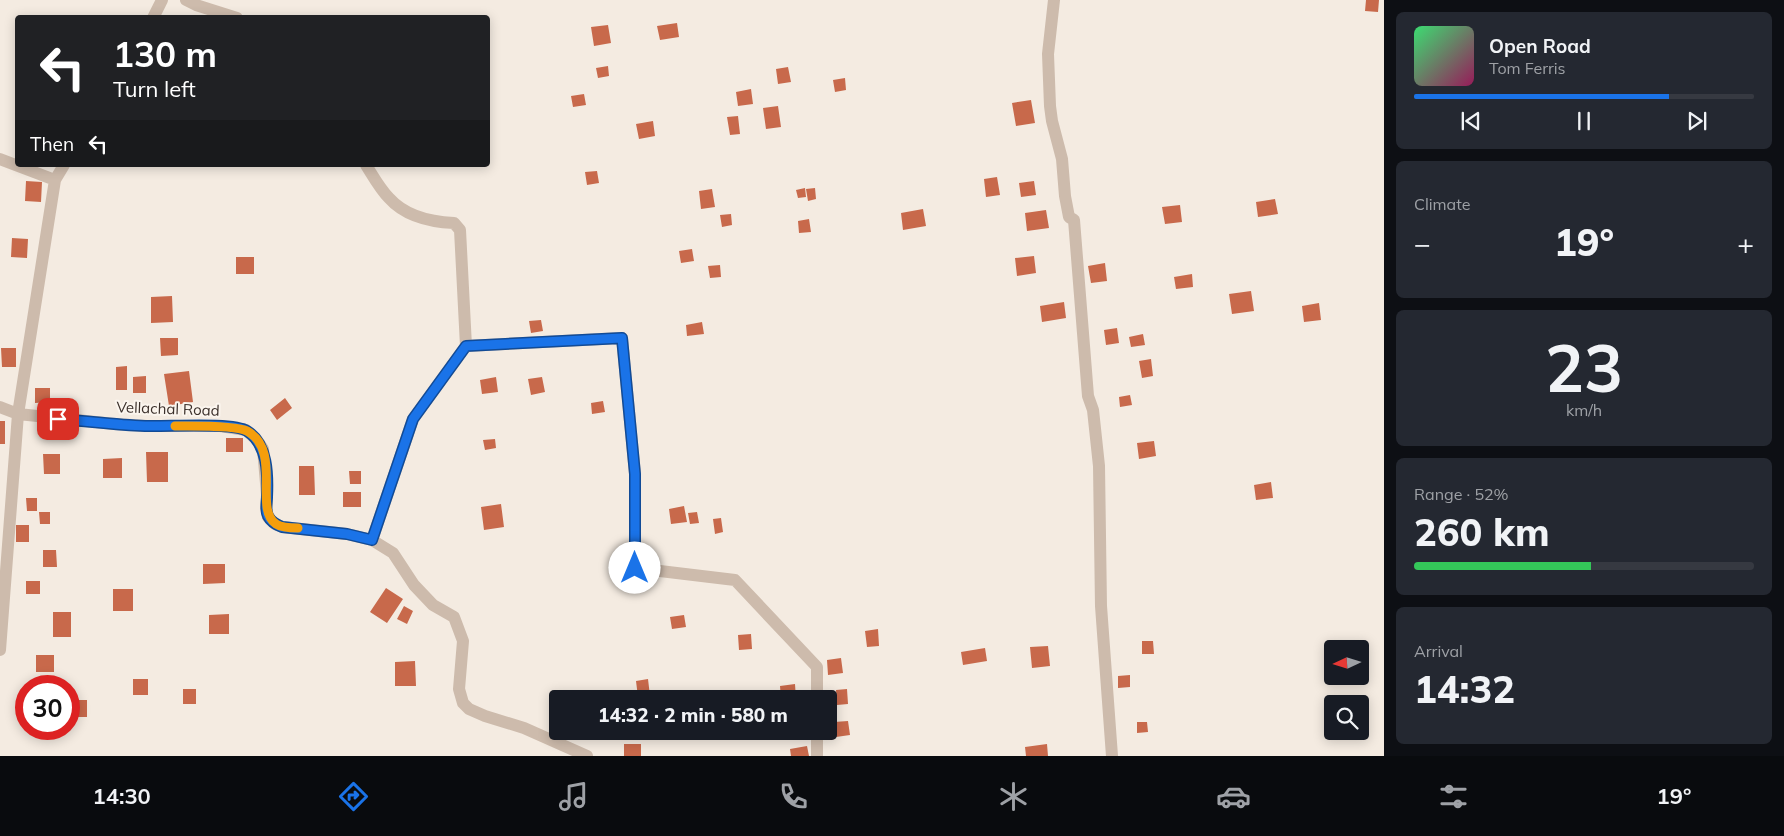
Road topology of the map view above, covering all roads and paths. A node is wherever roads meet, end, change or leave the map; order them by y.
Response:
1 (162, 0) edge
2 (186, 0) edge
3 (1054, 0) edge
4 (154, 15) edge
5 (228, 15) edge
6 (0, 159) edge
7 (15, 165) edge
8 (21, 167) edge
9 (63, 167) edge
10 (367, 167) edge
11 (55, 180) junction
12 (466, 346) junction
13 (0, 407) edge
14 (18, 414) junction
15 (372, 540) junction
16 (0, 650) edge
17 (817, 690) edge
18 (817, 740) edge
19 (587, 756) edge
20 (817, 756) edge
21 (1112, 756) edge

1 - 4 street
2 - 5 street
3 - 21 street
6 - 7 street
8 - 11 street
9 - 11 street
10 - 12 street
11 - 14 street
12 - 15 street
12 - 17 street
13 - 14 street, Vellachal Road
14 - 15 street, Vellachal Road
14 - 16 street
15 - 19 street, Vellachal Road
18 - 20 street

